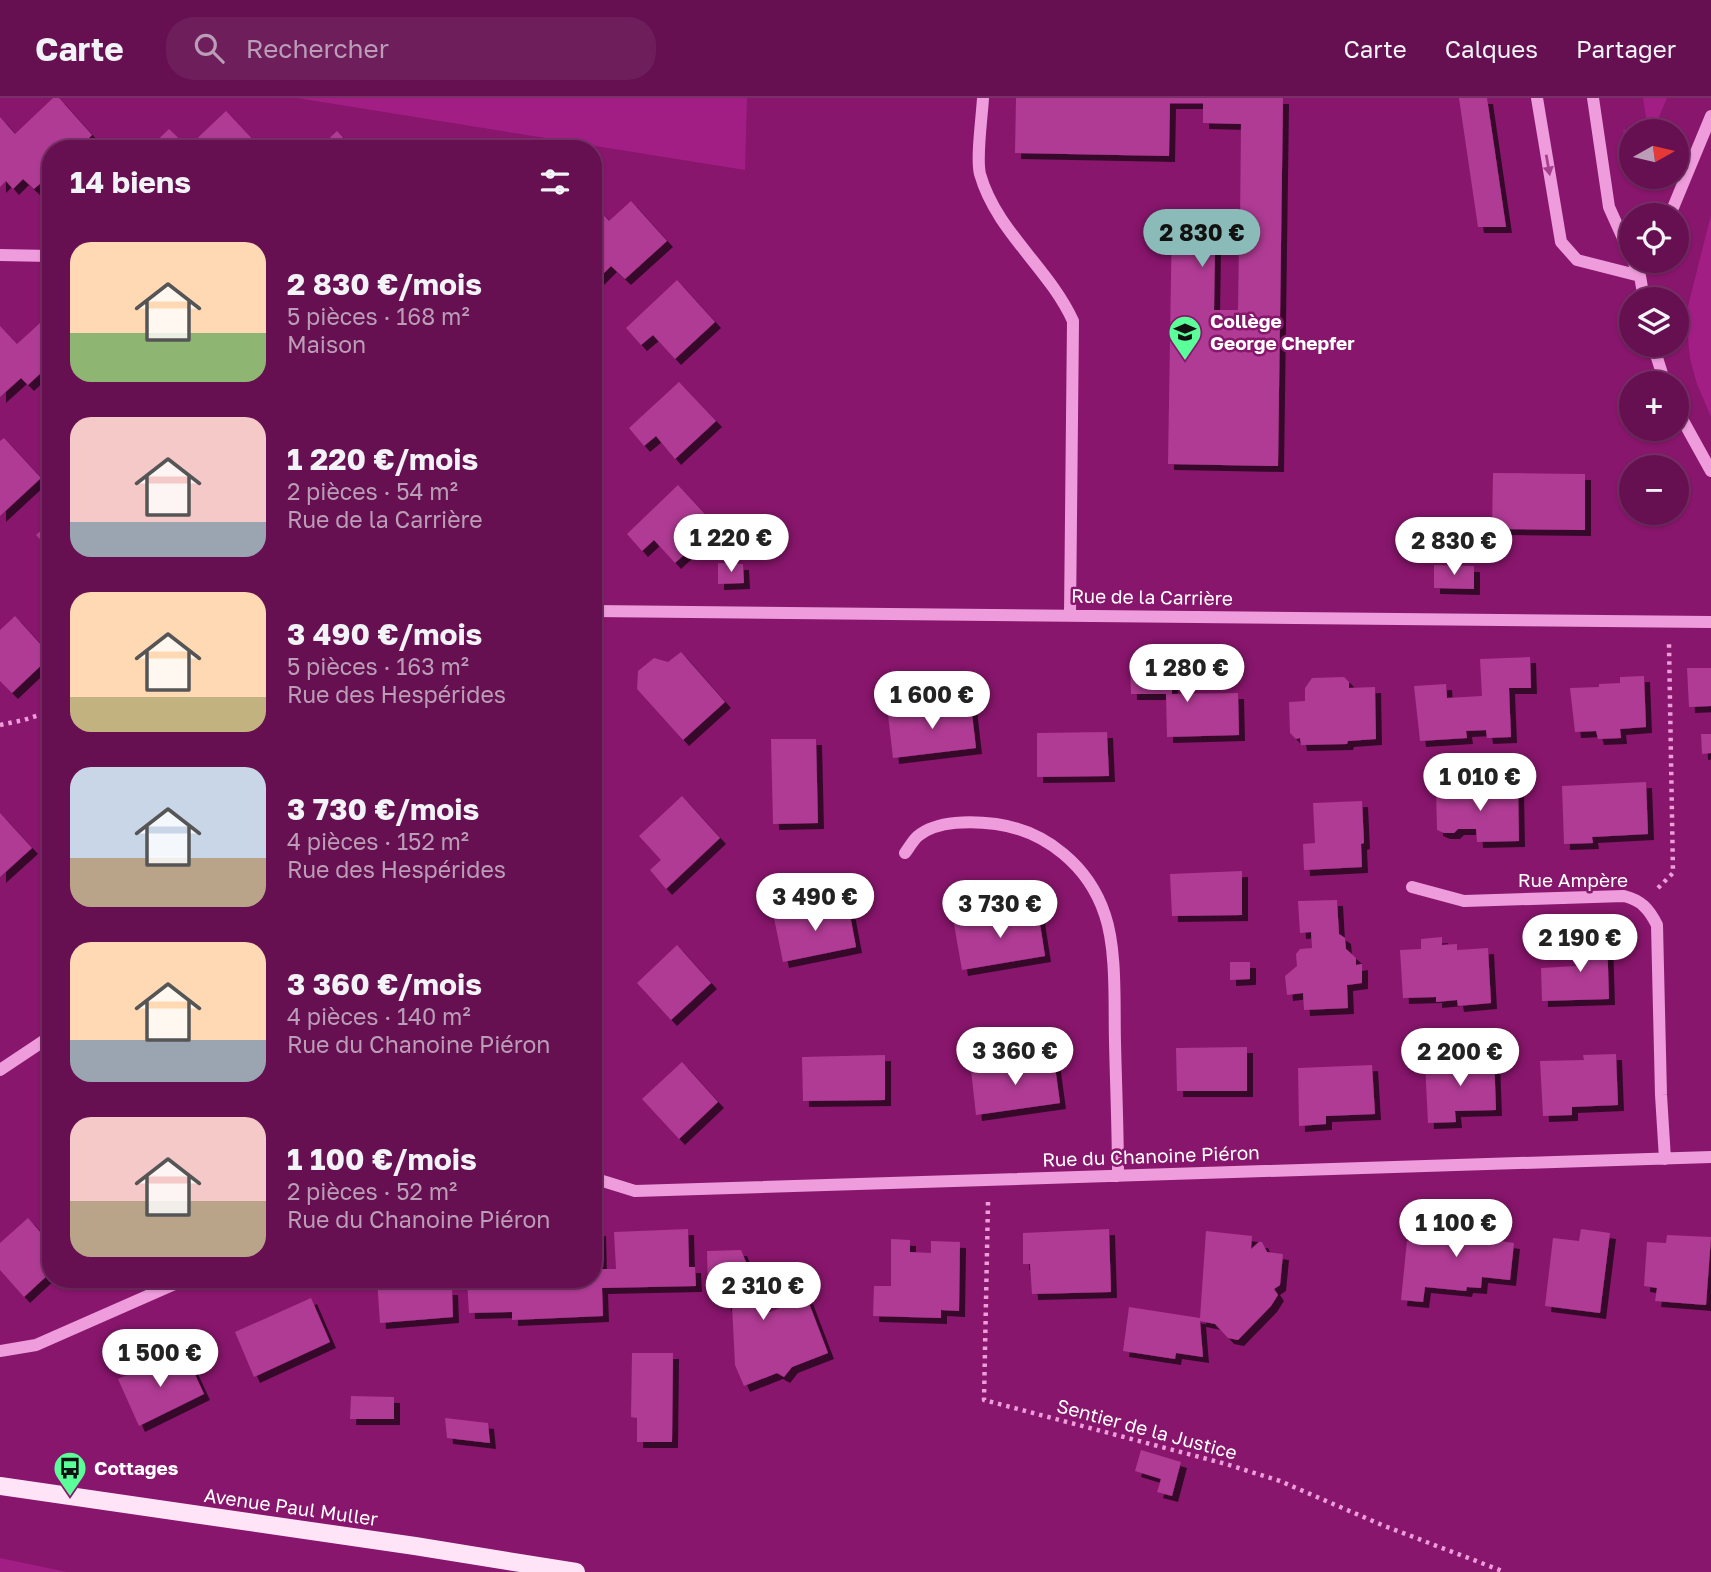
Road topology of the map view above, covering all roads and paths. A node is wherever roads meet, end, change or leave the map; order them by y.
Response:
1 (982, 98) edge
2 (1537, 98) edge
3 (1593, 98) edge
4 (1711, 116) edge
5 (1675, 203) edge
6 (1619, 229) edge
7 (0, 255) edge
8 (42, 256) edge
9 (1639, 273) edge
10 (1642, 273) edge
11 (1640, 276) junction
12 (1642, 287) edge
13 (1689, 431) edge
14 (1711, 471) edge
15 (602, 611) edge
16 (1070, 616) junction
17 (1669, 622) junction
18 (1711, 622) edge
19 (42, 714) edge
20 (0, 725) edge
21 (905, 853) dead end
22 (1412, 887) dead end
23 (1643, 905) junction
24 (42, 1042) edge
25 (0, 1070) edge
26 (1711, 1157) edge
27 (1665, 1159) junction
28 (1118, 1176) junction
29 (988, 1180) junction
30 (602, 1181) edge
31 (166, 1288) edge
32 (0, 1351) edge
33 (0, 1486) edge
34 (576, 1572) edge
35 (1505, 1572) edge

1 - 16 street
2 -> 11 street
3 - 6 street
4 - 5 street
7 - 8 street
9 - 11 street
10 - 11 street
11 - 12 street
13 - 14 street
15 - 16 street, Rue de la Carrière
16 - 17 street, Rue de la Carrière
17 - 18 street, Rue de la Carrière
17 - 23 path
19 - 20 path
21 - 28 street
22 - 23 street, Rue Ampère
23 - 27 street, Rue Ampère
24 - 25 street
26 - 27 street, Rue du Chanoine Piéron
27 - 28 street, Rue du Chanoine Piéron
28 - 29 street, Rue du Chanoine Piéron
29 - 30 street, Rue du Chanoine Piéron
29 - 35 path, Sentier de la Justice
31 - 32 street
33 - 34 main road, Avenue Paul Muller

